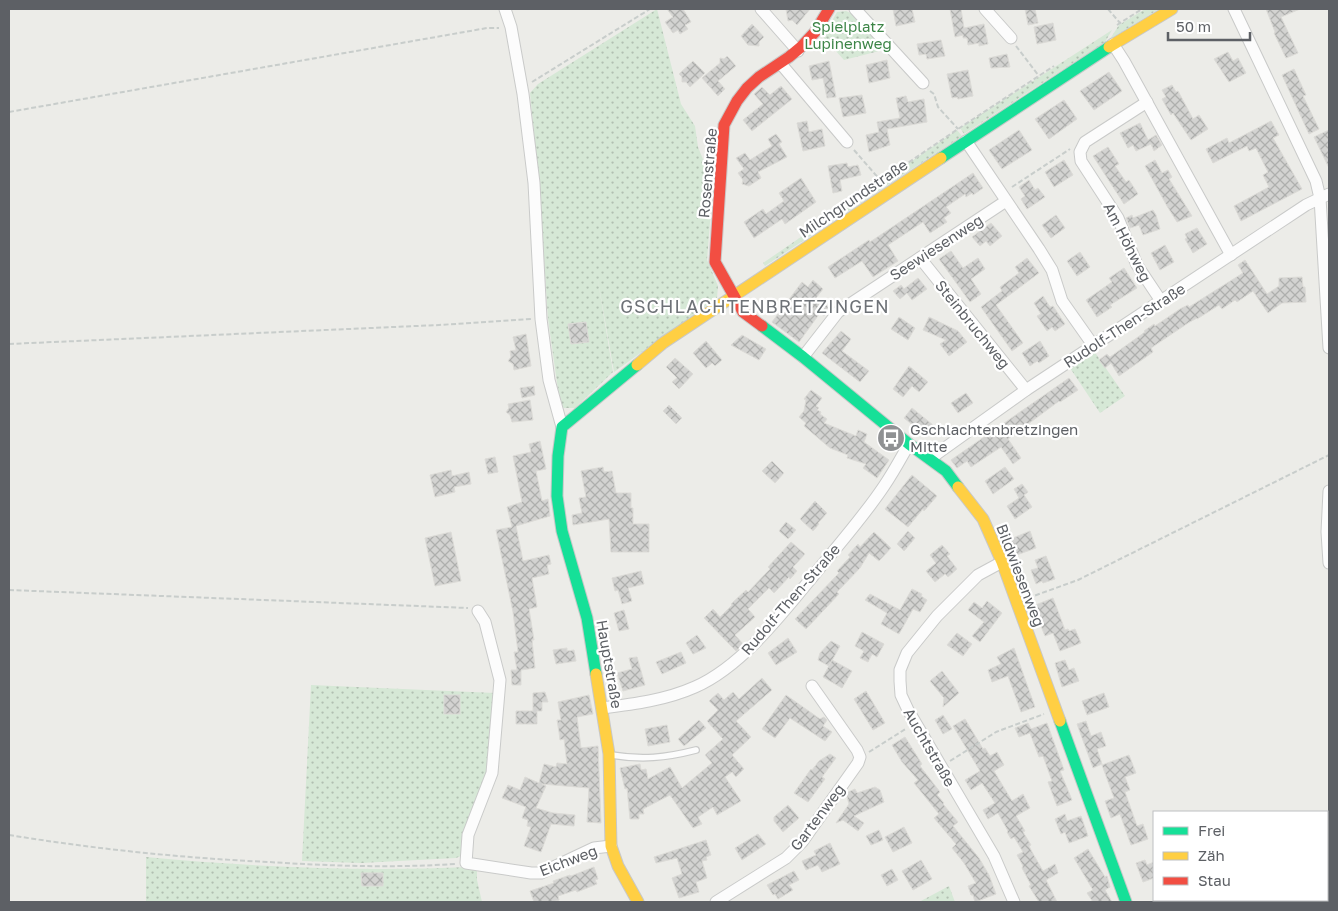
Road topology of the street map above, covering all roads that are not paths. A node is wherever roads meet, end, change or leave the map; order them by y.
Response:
1 (505, 9) edge
2 (761, 9) edge
3 (829, 9) edge
4 (855, 9) edge
5 (985, 9) edge
6 (1172, 9) edge
7 (1234, 9) edge
8 (1011, 38) road end
9 (1113, 44) junction
10 (798, 51) junction
11 (781, 64) junction
12 (923, 83) road end
13 (1147, 102) junction
14 (966, 141) junction
15 (847, 142) road end
16 (1325, 196) edge
17 (1004, 198) junction
18 (1231, 255) junction
19 (920, 258) junction
20 (733, 296) junction
21 (1161, 301) junction
22 (1093, 346) junction
23 (1329, 348) edge
24 (803, 357) junction
25 (1026, 390) junction
26 (562, 428) junction
27 (909, 444) junction
28 (930, 458) junction
29 (1329, 491) edge
30 (1002, 562) junction
31 (1329, 563) edge
32 (478, 611) road end
33 (812, 686) dead end
34 (602, 708) junction
35 (696, 750) dead end
36 (609, 754) junction
37 (611, 846) junction
38 (638, 902) edge
39 (716, 902) edge
40 (1014, 902) edge
41 (1126, 902) edge

1 - 26 street
2 - 10 street
3 - 10 street, Rosenstraße
4 - 12 street
5 - 8 street
6 - 9 street, Milchgrundstraße
7 - 16 street
9 - 13 street
9 - 14 street, Milchgrundstraße
10 - 11 street, Rosenstraße
11 - 15 street
11 - 20 street, Rosenstraße
13 - 18 street
13 - 21 street, Am Höhweg
14 - 17 street
14 - 20 street, Milchgrundstraße
16 - 18 street, Rudolf-Then-Straße
16 - 23 street
17 - 19 street, Seewiesenweg
17 - 22 street
18 - 21 street, Rudolf-Then-Straße
19 - 24 street, Seewiesenweg
19 - 25 street, Steinbruchweg
20 - 24 street, Bildwiesenweg
20 - 26 street, Milchgrundstraße
21 - 22 street, Rudolf-Then-Straße
22 - 25 street, Rudolf-Then-Straße
24 - 27 street, Bildwiesenweg
25 - 28 street, Rudolf-Then-Straße
26 - 34 street, Hauptstraße
27 - 28 street, Bildwiesenweg
27 - 34 street, Rudolf-Then-Straße
28 - 30 street, Bildwiesenweg
29 - 31 street
30 - 40 street, Auchtstraße
30 - 41 street, Bildwiesenweg
32 - 37 street, Eichweg
33 - 39 street, Gartenweg
34 - 36 street, Hauptstraße
35 - 36 lane
36 - 37 street, Hauptstraße
37 - 38 street, Hauptstraße

